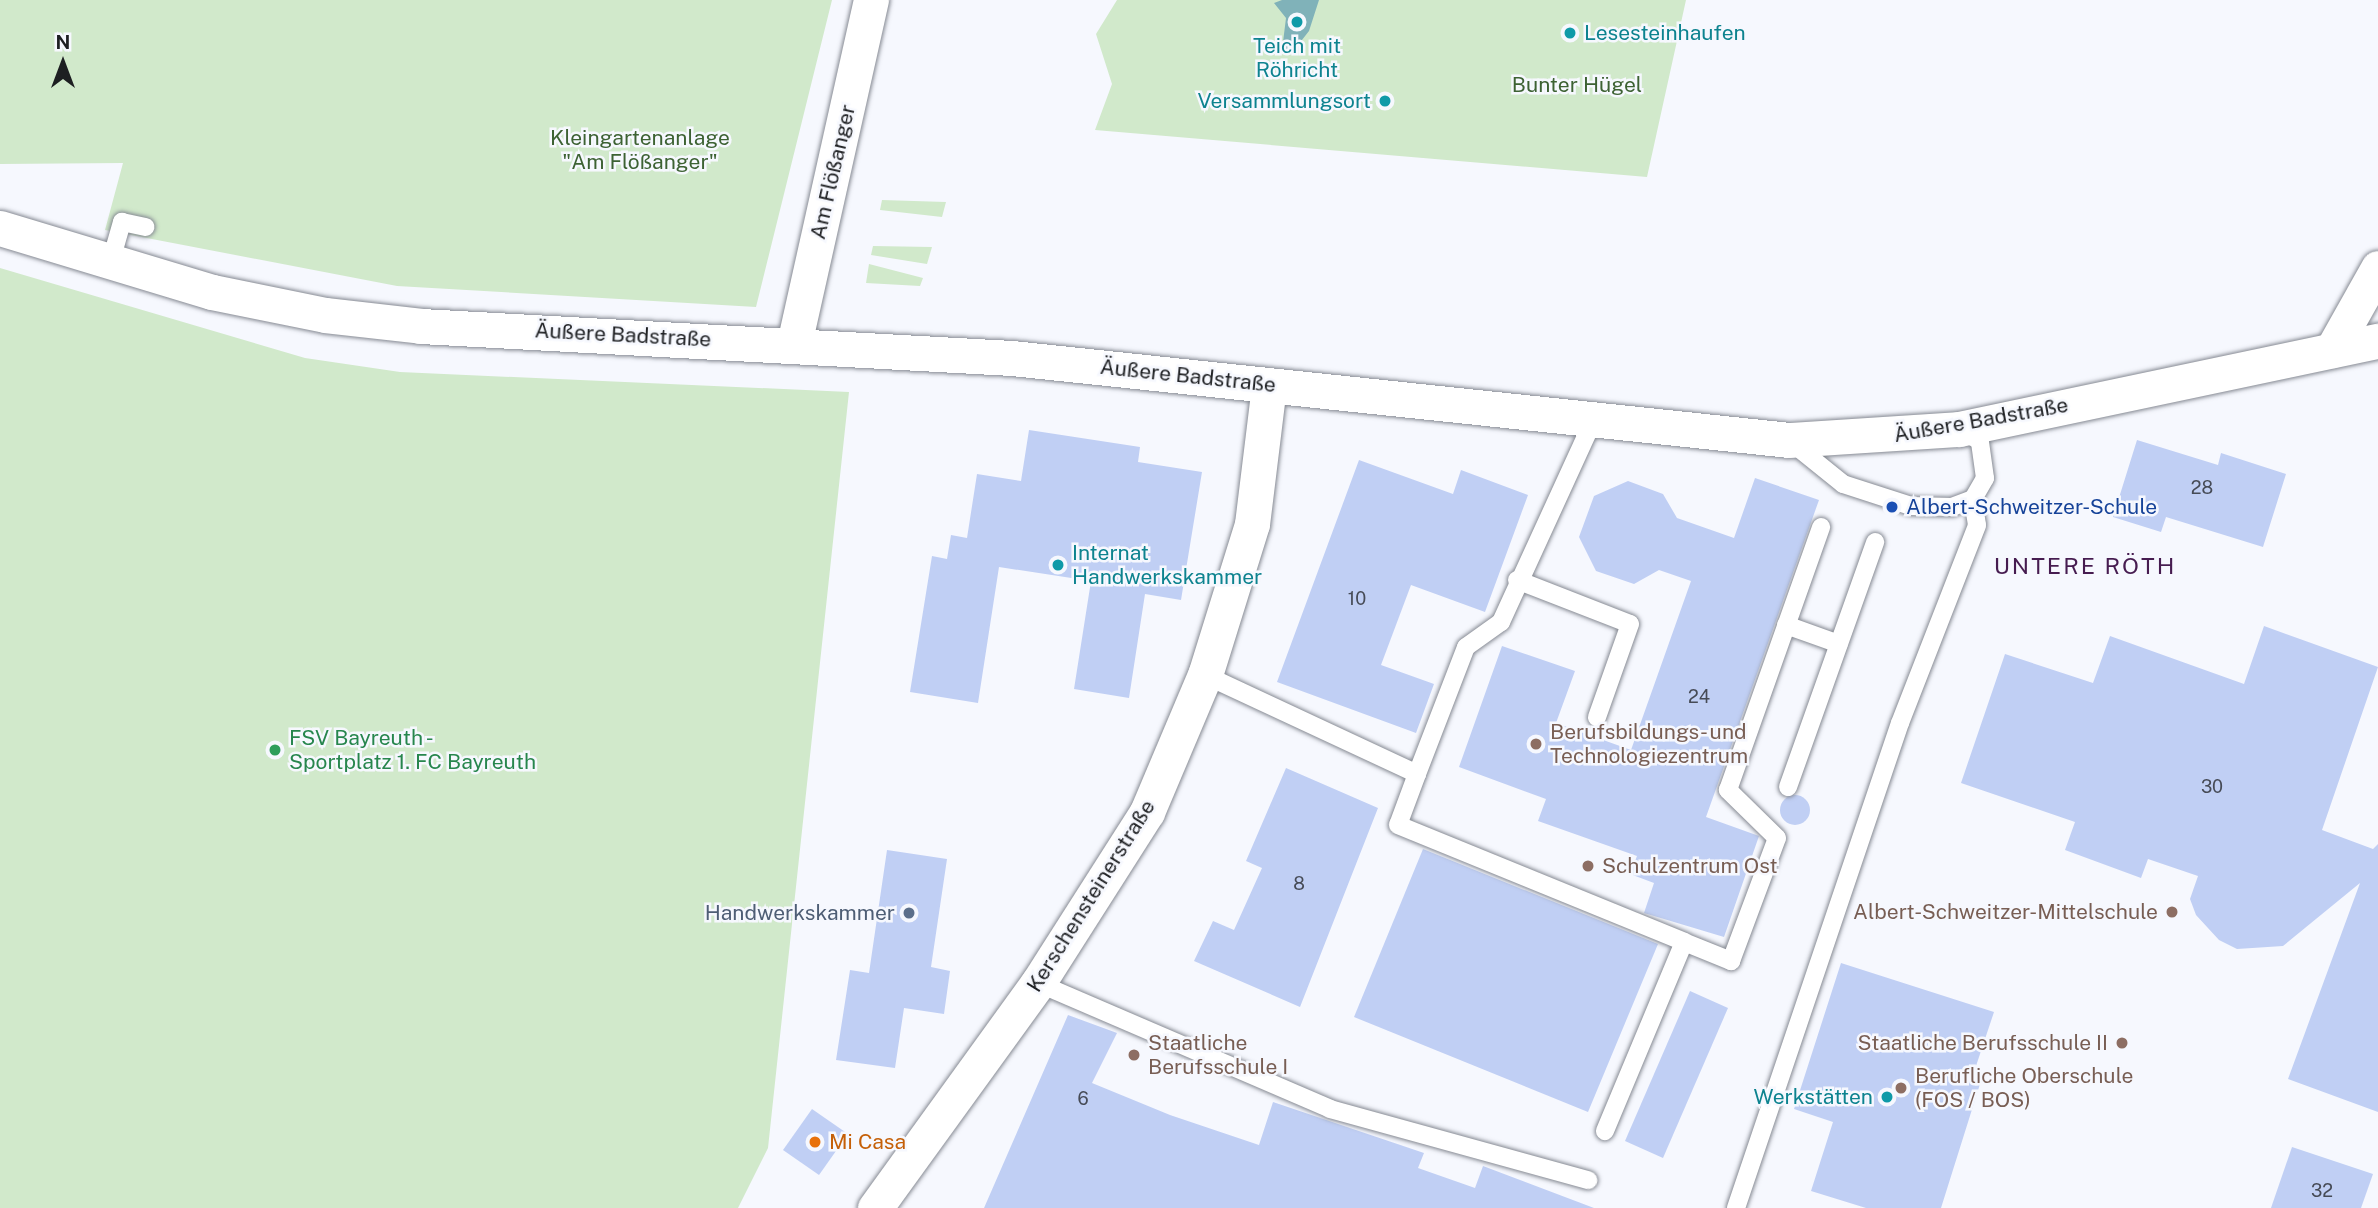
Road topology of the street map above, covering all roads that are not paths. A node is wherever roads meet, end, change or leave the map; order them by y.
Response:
1 (871, 0) edge
2 (145, 227) dead end
3 (0, 228) edge
4 (110, 264) junction
5 (2378, 268) edge
6 (2378, 341) edge
7 (794, 344) junction
8 (2332, 350) junction
9 (1269, 384) junction
10 (1593, 421) junction
11 (1959, 429) junction
12 (1789, 440) junction
13 (1973, 499) junction
14 (1821, 527) dead end
15 (1875, 542) dead end
16 (1517, 580) junction
17 (1786, 625) junction
18 (1839, 643) junction
19 (1205, 675) junction
20 (1597, 717) dead end
21 (1417, 774) junction
22 (1788, 786) dead end
23 (1684, 942) junction
24 (1038, 983) junction
25 (1605, 1131) dead end
26 (1588, 1180) dead end
27 (875, 1208) edge
28 (1735, 1208) edge

1 - 7 street, Am Flößanger
2 - 4 lane
3 - 4 street, Äußere Badstraße
4 - 7 street, Äußere Badstraße
5 - 8 street
6 - 8 street, Äußere Badstraße
7 - 9 street, Äußere Badstraße
8 - 11 street, Äußere Badstraße
9 - 10 street, Äußere Badstraße
9 - 19 street, Kerschensteinerstraße
10 - 12 street, Äußere Badstraße
10 - 16 lane
11 - 12 street, Äußere Badstraße
11 - 13 lane
12 - 13 lane
13 - 28 lane
14 - 17 lane
15 - 18 lane
16 - 20 lane
16 - 21 lane
17 - 18 lane
17 - 23 lane
18 - 22 lane
19 - 21 lane
19 - 24 street, Kerschensteinerstraße
21 - 23 lane
23 - 25 lane
24 - 26 lane
24 - 27 street, Kerschensteinerstraße

